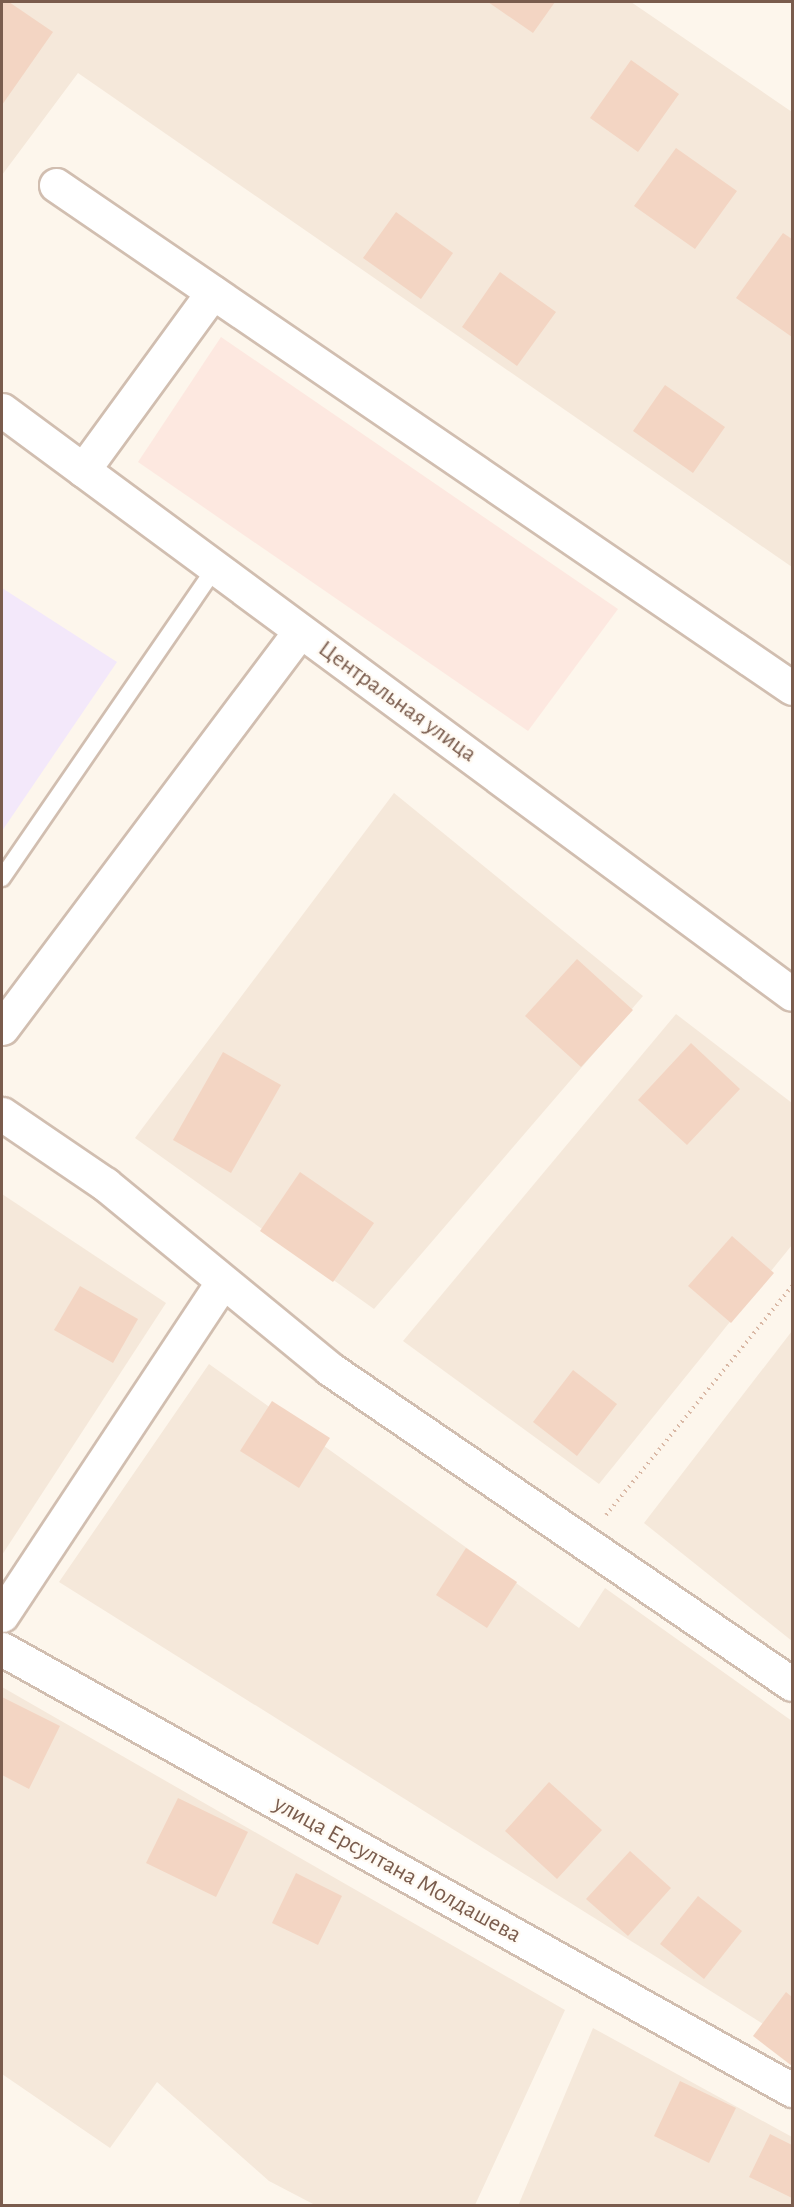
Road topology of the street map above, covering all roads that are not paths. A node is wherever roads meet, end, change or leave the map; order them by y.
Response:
1 (56, 184) dead end
2 (213, 292) junction
3 (2, 410) edge
4 (83, 470) junction
5 (215, 568) junction
6 (300, 631) junction
7 (792, 688) edge
8 (2, 878) edge
9 (792, 994) edge
10 (2, 1028) edge
11 (2, 1114) edge
12 (222, 1283) junction
13 (2, 1615) edge
14 (2, 1649) edge
15 (792, 1684) edge
16 (792, 2090) edge

1 - 2 street
2 - 4 street
2 - 7 street
3 - 4 street, Центральная улица
4 - 5 street, Центральная улица
5 - 6 street, Центральная улица
5 - 8 lane
6 - 9 street, Центральная улица
6 - 10 street
11 - 12 street
12 - 13 street
12 - 15 street
14 - 16 street, улица Ерсултана Молдашева

